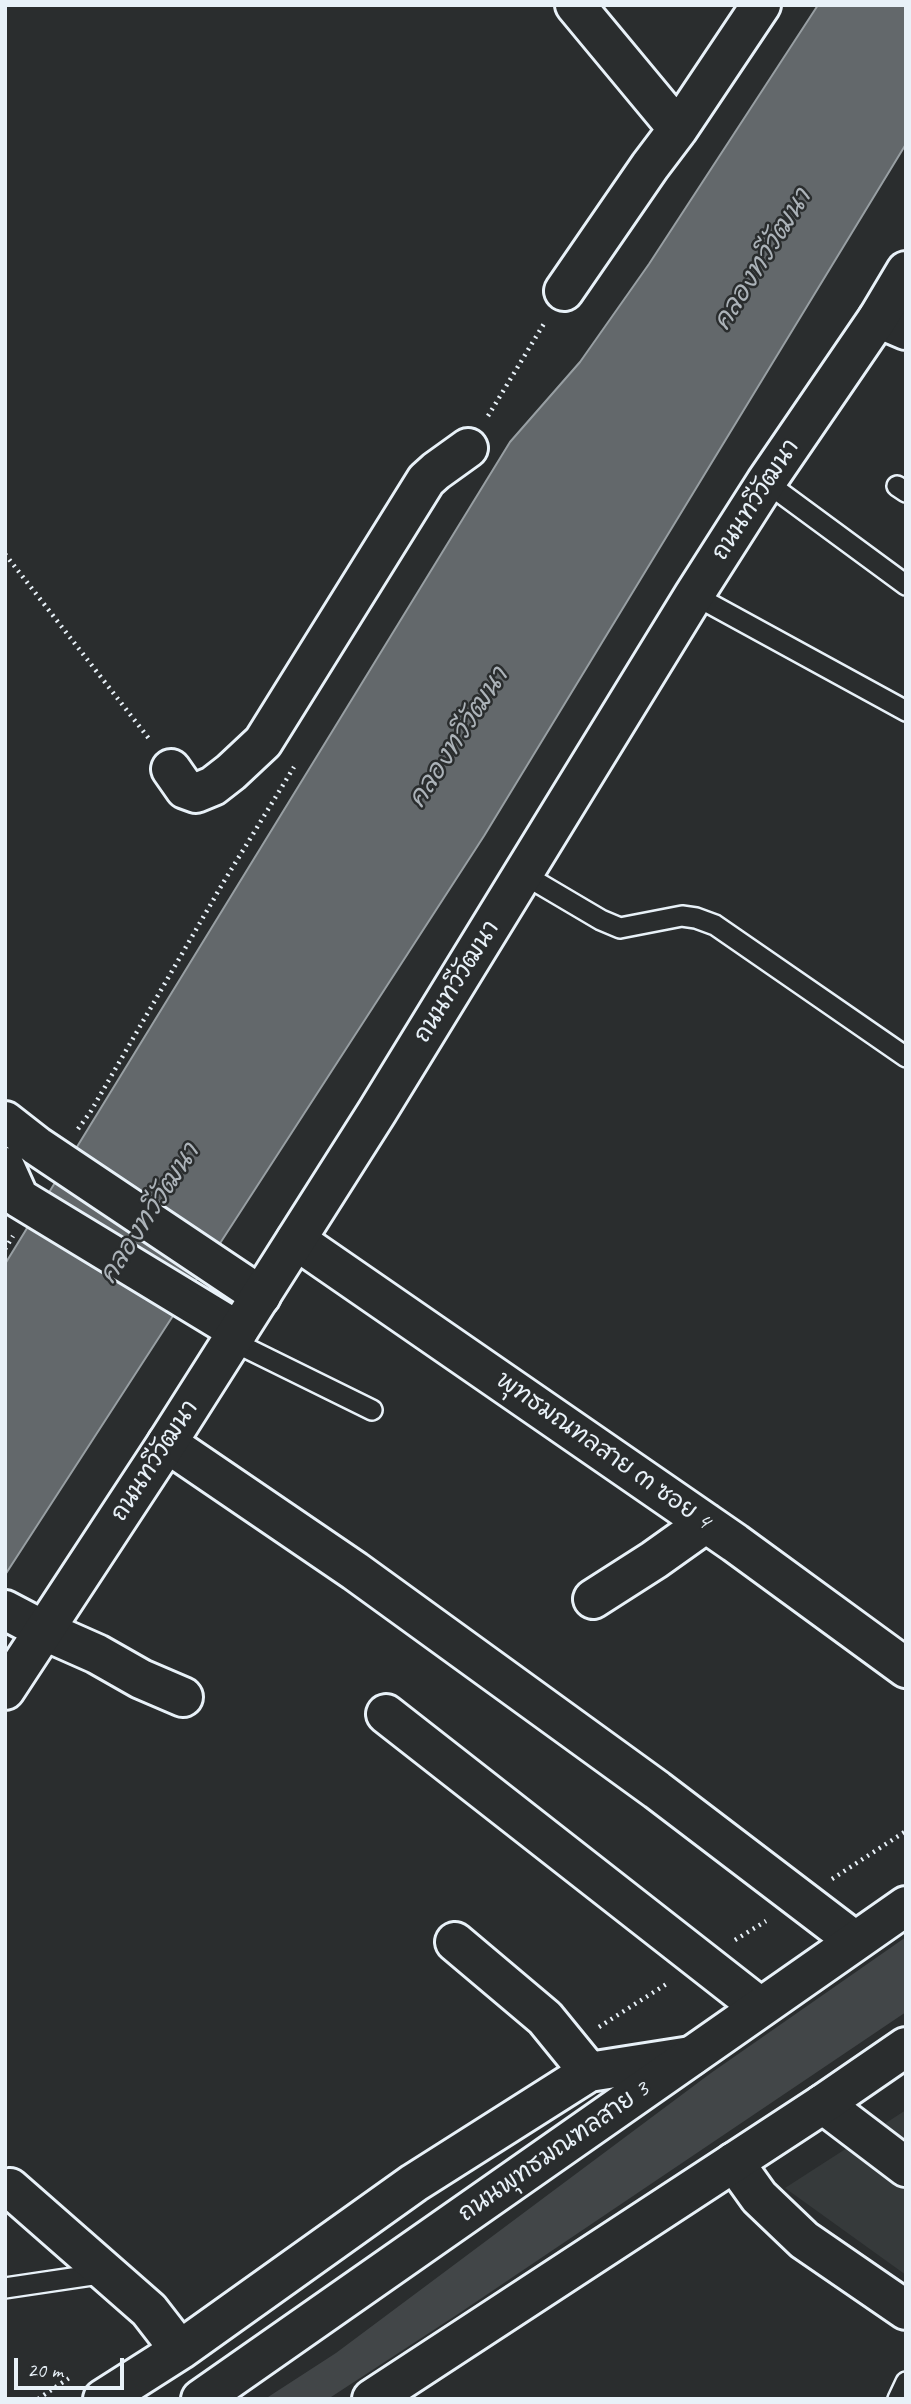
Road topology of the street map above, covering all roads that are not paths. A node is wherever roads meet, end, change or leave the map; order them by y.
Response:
1 (575, 5) edge
2 (761, 5) edge
3 (678, 130) junction
4 (906, 271) edge
5 (564, 291) dead end
6 (892, 324) edge
7 (468, 448) dead end
8 (766, 482) junction
9 (906, 585) edge
10 (694, 595) junction
11 (906, 711) edge
12 (171, 769) road end
13 (523, 874) junction
14 (906, 1057) edge
15 (5, 1121) edge
16 (12, 1183) edge
17 (296, 1240) junction
18 (261, 1296) junction
19 (235, 1336) junction
20 (372, 1410) dead end
21 (167, 1443) junction
22 (706, 1523) junction
23 (593, 1599) dead end
24 (5, 1609) edge
25 (45, 1631) junction
26 (906, 1668) edge
27 (7, 1682) edge
28 (183, 1698) dead end
29 (386, 1714) dead end
30 (906, 1906) edge
31 (855, 1941) junction
32 (455, 1942) dead end
33 (760, 2007) junction
34 (906, 2047) edge
35 (691, 2056) junction
36 (589, 2072) junction
37 (822, 2104) junction
38 (734, 2162) junction
39 (906, 2167) edge
40 (10, 2188) dead end
41 (107, 2273) junction
42 (5, 2288) edge
43 (906, 2310) edge
44 (180, 2350) junction
45 (906, 2382) edge
46 (212, 2392) edge
47 (103, 2399) edge
48 (372, 2399) edge
49 (898, 2399) edge

1 - 3 street
2 - 3 street
3 - 5 street
4 - 6 street, ถนนทวีวัฒนา
6 - 8 street, ถนนทวีวัฒนา
7 - 12 street
8 - 9 lane
8 - 10 street, ถนนทวีวัฒนา
10 - 11 lane
10 - 13 street, ถนนทวีวัฒนา
13 - 14 lane
13 - 17 street, ถนนทวีวัฒนา
15 - 18 street
16 - 19 street
17 - 18 street, ถนนทวีวัฒนา
17 - 22 street, พุทธมณทลสาย ๓ ซอย 4
18 - 19 street, ถนนทวีวัฒนา
19 - 20 lane
19 - 21 street, ถนนทวีวัฒนา
21 - 25 street, ถนนทวีวัฒนา
21 - 31 street
22 - 23 street
22 - 26 street, พุทธมณทลสาย ๓ ซอย 4
24 - 25 street
25 - 27 street, ถนนทวีวัฒนา
25 - 28 street
29 - 33 street
30 - 31 street, ถนนพุทธมณฑลสาย 3
31 - 33 street, ถนนพุทธมณฑลสาย 3
32 - 36 street
33 - 35 street, ถนนพุทธมณฑลสาย 3
34 - 37 street
35 - 36 street
35 - 46 street, ถนนพุทธมณฑลสาย 3
36 - 44 street
37 - 38 street
37 - 39 street
38 - 43 street
38 - 48 street
40 - 41 street
41 - 42 lane
41 - 44 street
44 - 47 street
45 - 49 lane

